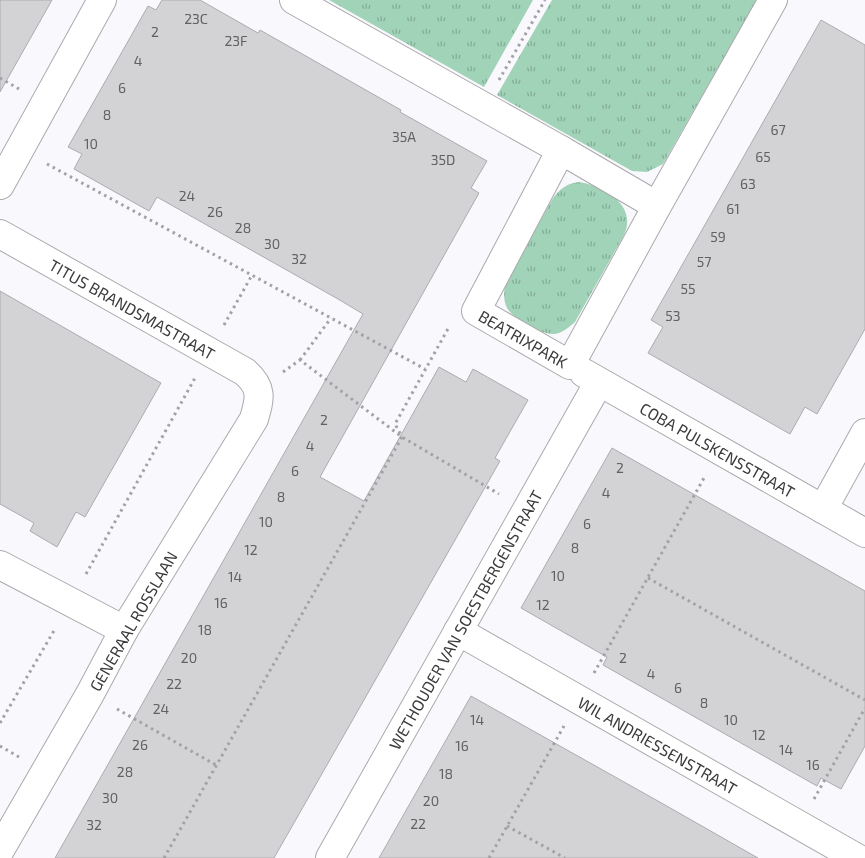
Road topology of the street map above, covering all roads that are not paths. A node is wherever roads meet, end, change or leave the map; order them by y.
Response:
1 (102, 0) edge
2 (294, 0) edge
3 (773, 0) edge
4 (561, 150) junction
5 (0, 186) edge
6 (657, 206) junction
7 (0, 234) edge
8 (570, 365) junction
9 (599, 382) junction
10 (259, 391) joint
11 (865, 433) edge
12 (823, 509) junction
13 (865, 533) edge
14 (0, 565) edge
15 (124, 630) junction
16 (458, 631) junction
17 (0, 850) edge
18 (330, 858) edge
19 (857, 858) edge

1 - 5 street
2 - 4 street
3 - 6 street, BEATRIXPARK
4 - 6 street
4 - 8 street, BEATRIXPARK
6 - 8 street, BEATRIXPARK
7 - 10 street, TITUS BRANDSMASTRAAT
8 - 9 street, COBA PULSKENSSTRAAT
9 - 12 street, COBA PULSKENSSTRAAT
9 - 16 street, WETHOUDER VAN SOESTBERGENSTRAAT
10 - 15 street, GENERAAL ROSSLAAN
11 - 12 street
12 - 13 street, COBA PULSKENSSTRAAT
14 - 15 street
15 - 17 street, GENERAAL ROSSLAAN
16 - 18 street, WETHOUDER VAN SOESTBERGENSTRAAT
16 - 19 street, WIL ANDRIESSENSTRAAT

